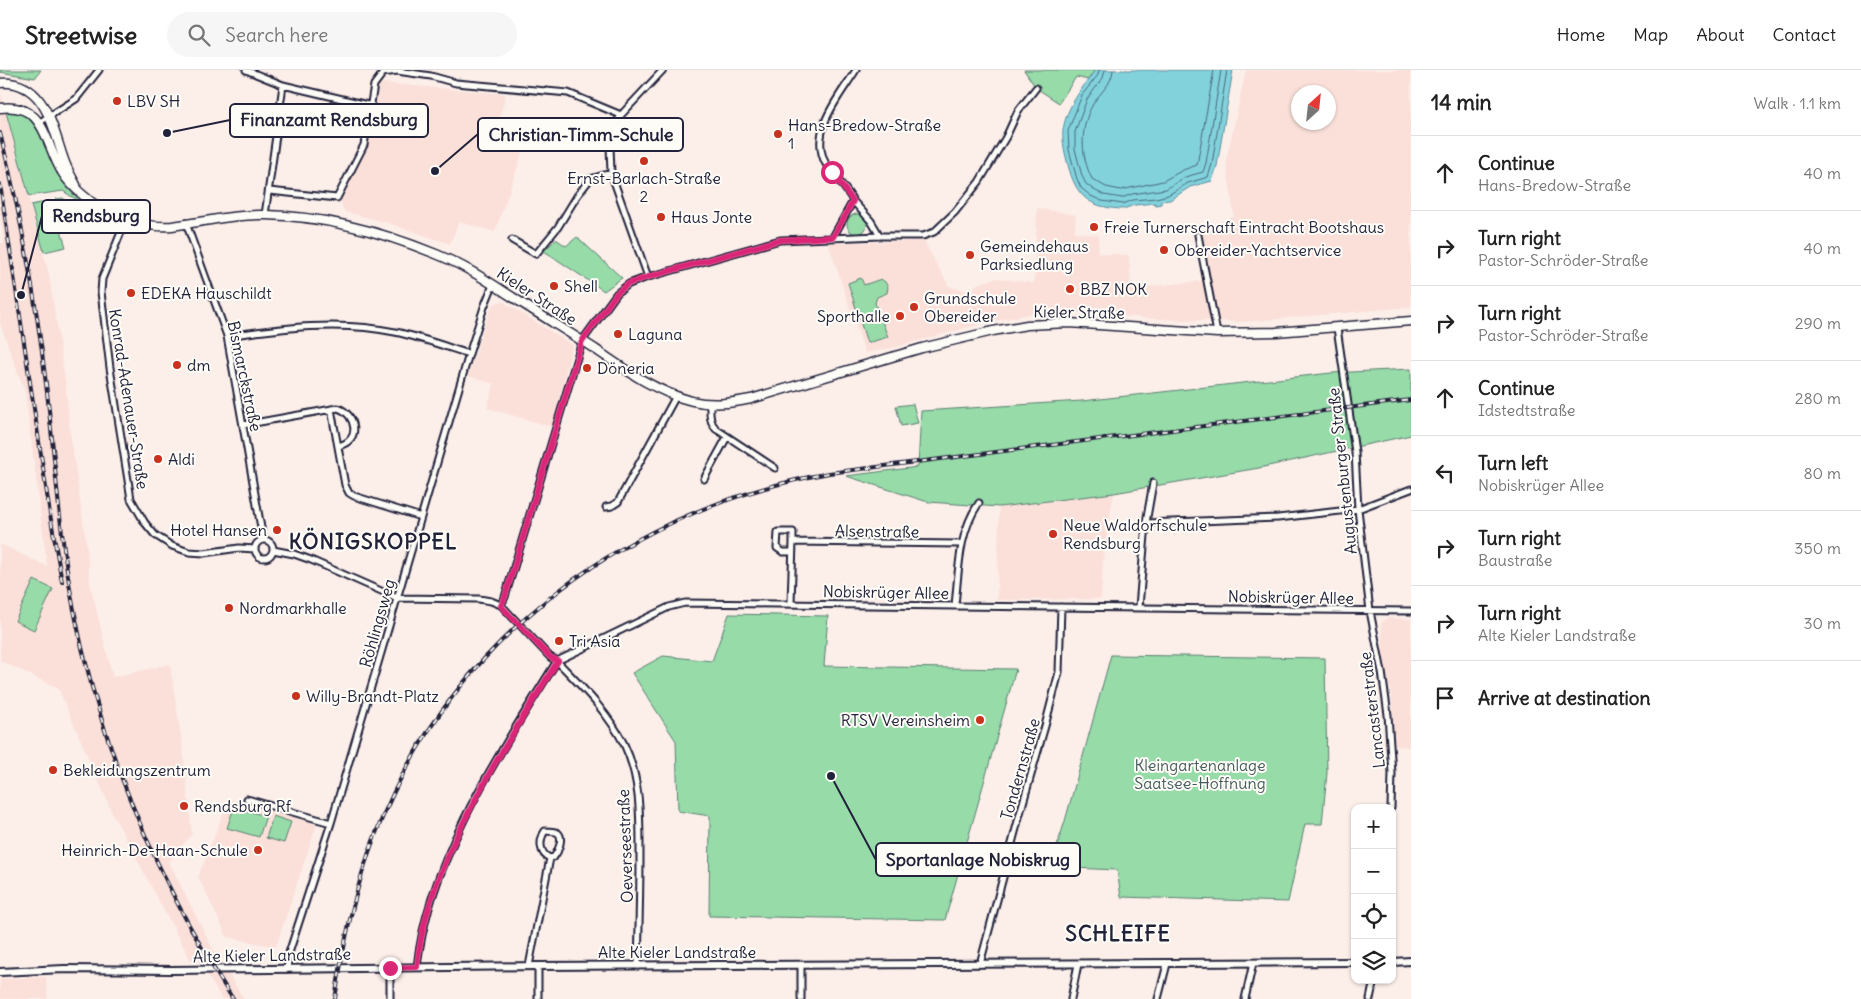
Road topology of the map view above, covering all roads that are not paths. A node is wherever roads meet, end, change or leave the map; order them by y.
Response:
1 (99, 70) edge
2 (246, 70) edge
3 (663, 70) edge
4 (856, 70) edge
5 (432, 73) edge
6 (0, 83) edge
7 (283, 85) junction
8 (1036, 88) dead end
9 (372, 106) junction
10 (0, 108) edge
11 (621, 115) junction
12 (49, 116) junction
13 (40, 122) junction
14 (611, 173) junction
15 (78, 189) junction
16 (269, 192) junction
17 (853, 201) junction
18 (265, 215) junction
19 (126, 220) junction
20 (186, 223) junction
21 (1198, 235) dead end
22 (880, 236) junction
23 (833, 237) junction
24 (512, 240) dead end
25 (648, 277) junction
26 (493, 285) junction
27 (1411, 321) edge
28 (1337, 328) junction
29 (1217, 333) junction
30 (227, 336) junction
31 (582, 341) junction
32 (469, 354) junction
33 (676, 396) junction
34 (710, 404) junction
35 (331, 409) junction
36 (243, 425) junction
37 (728, 437) junction
38 (338, 446) junction
39 (775, 468) dead end
40 (704, 479) dead end
41 (1153, 483) dead end
42 (1411, 489) edge
43 (979, 503) dead end
44 (606, 507) dead end
45 (1358, 509) junction
46 (421, 517) junction
47 (1146, 523) junction
48 (262, 540) junction
49 (792, 542) junction
50 (961, 544) junction
51 (254, 549) junction
52 (273, 550) junction
53 (792, 552) junction
54 (397, 598) junction
55 (791, 604) junction
56 (955, 605) junction
57 (501, 606) junction
58 (1061, 607) junction
59 (1138, 607) junction
60 (1370, 611) junction
61 (1411, 611) edge
62 (558, 661) junction
63 (247, 799) dead end
64 (1391, 804) edge
65 (331, 823) junction
66 (550, 858) junction
67 (1351, 962) edge
68 (1396, 962) edge
69 (1411, 962) edge
70 (1253, 963) junction
71 (980, 964) junction
72 (1078, 964) junction
73 (1167, 964) junction
74 (801, 965) junction
75 (529, 966) junction
76 (538, 966) junction
77 (638, 966) junction
78 (417, 967) junction
79 (390, 968) junction
80 (287, 969) junction
81 (0, 972) edge
82 (1370, 996) edge
83 (390, 999) edge
84 (538, 999) edge
85 (801, 999) edge
86 (1071, 999) edge
87 (1158, 999) edge
88 (1245, 999) edge
89 (1364, 999) edge

1 - 12 street
2 - 7 street
3 - 11 street
4 - 17 street
5 - 9 street
5 - 11 street
6 - 12 main road, Kieler Straße
7 - 9 street
7 - 16 street
8 - 22 street
9 - 16 street
10 - 13 main road
11 - 14 street
12 - 13 street
12 - 15 main road, Kieler Straße
13 - 15 main road, Kieler Straße
14 - 24 street
14 - 25 street
15 - 19 main road, Kieler Straße
16 - 18 street
17 - 22 street
17 - 23 street
18 - 20 main road, Kieler Straße
18 - 26 main road, Kieler Straße
19 - 20 main road, Kieler Straße
19 - 51 street, Konrad-Adenauer-Straße
20 - 30 street, Bismarckstraße
21 - 29 street
22 - 23 street
23 - 25 street
25 - 31 street
26 - 31 main road, Kieler Straße
26 - 32 street, Röhlingsweg
27 - 28 main road, Kieler Straße
28 - 29 main road, Kieler Straße
28 - 45 street, Augustenburger Straße
29 - 34 main road, Kieler Straße
30 - 32 street
30 - 36 street, Bismarckstraße
31 - 33 main road, Kieler Straße
31 - 57 street
32 - 46 street, Röhlingsweg
33 - 34 main road, Kieler Straße
33 - 44 street
34 - 37 street
35 - 36 street
35 - 38 street
35 - 38 street
36 - 48 street, Bismarckstraße
37 - 39 street
37 - 40 street
38 - 46 street
41 - 47 street
42 - 45 street
43 - 50 street
45 - 47 street
45 - 60 street, Augustenburger Straße
46 - 54 street, Röhlingsweg
47 - 59 street
48 - 51 street
48 - 52 street
49 - 50 street, Alsenstraße
49 - 53 street
49 - 53 street
50 - 56 street
51 - 52 street
52 - 54 street
53 - 55 street
54 - 57 street
54 - 65 street, Röhlingsweg
55 - 56 street, Nobiskrüger Allee
55 - 62 street, Nobiskrüger Allee
56 - 58 street, Nobiskrüger Allee
57 - 62 street
58 - 59 street, Nobiskrüger Allee
58 - 71 street, Tondernstraße
59 - 60 street, Nobiskrüger Allee
60 - 61 street, Nobiskrüger Allee
60 - 64 street, Lancasterstraße
62 - 77 street, Oeverseestraße
62 - 78 street
63 - 65 street
65 - 80 street, Röhlingsweg
66 - 66 street
66 - 75 street
67 - 70 street, Alte Kieler Landstraße
68 - 69 street
70 - 73 street, Alte Kieler Landstraße
70 - 88 street
71 - 72 street, Alte Kieler Landstraße
71 - 74 street, Alte Kieler Landstraße
72 - 73 street, Alte Kieler Landstraße
72 - 86 street
73 - 87 street
74 - 77 street, Alte Kieler Landstraße
74 - 85 street
75 - 76 street, Alte Kieler Landstraße
75 - 78 street, Alte Kieler Landstraße
76 - 77 street, Alte Kieler Landstraße
76 - 84 street
78 - 79 street, Alte Kieler Landstraße
79 - 80 street, Alte Kieler Landstraße
79 - 83 street
80 - 81 street, Alte Kieler Landstraße
82 - 89 street

